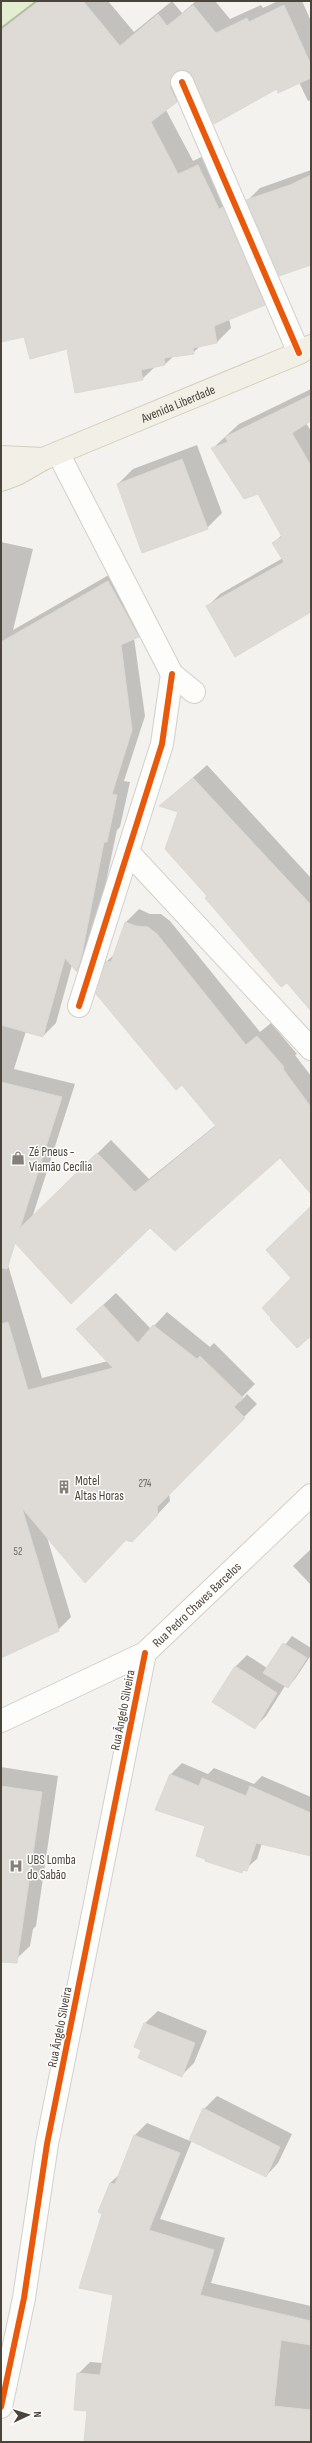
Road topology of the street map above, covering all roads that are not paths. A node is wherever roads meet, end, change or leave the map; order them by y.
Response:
1 (182, 82) dead end
2 (305, 350) edge
3 (51, 456) junction
4 (1, 457) edge
5 (1, 480) edge
6 (172, 674) junction
7 (194, 692) dead end
8 (129, 853) junction
9 (79, 1006) dead end
10 (311, 1049) edge
11 (311, 1495) edge
12 (145, 1654) junction
13 (1, 1721) edge
14 (1, 2407) edge

1 - 2 street
2 - 3 main road, Avenida Liberdade
3 - 4 main road, Avenida Liberdade
3 - 5 main road, Avenida Liberdade
3 - 6 street
6 - 7 street
6 - 8 street
8 - 9 street
8 - 10 street
11 - 12 street, Rua Pedro Chaves Barcelos
12 - 13 street, Rua Pedro Chaves Barcelos
12 - 14 street, Rua Ângelo Silveira

